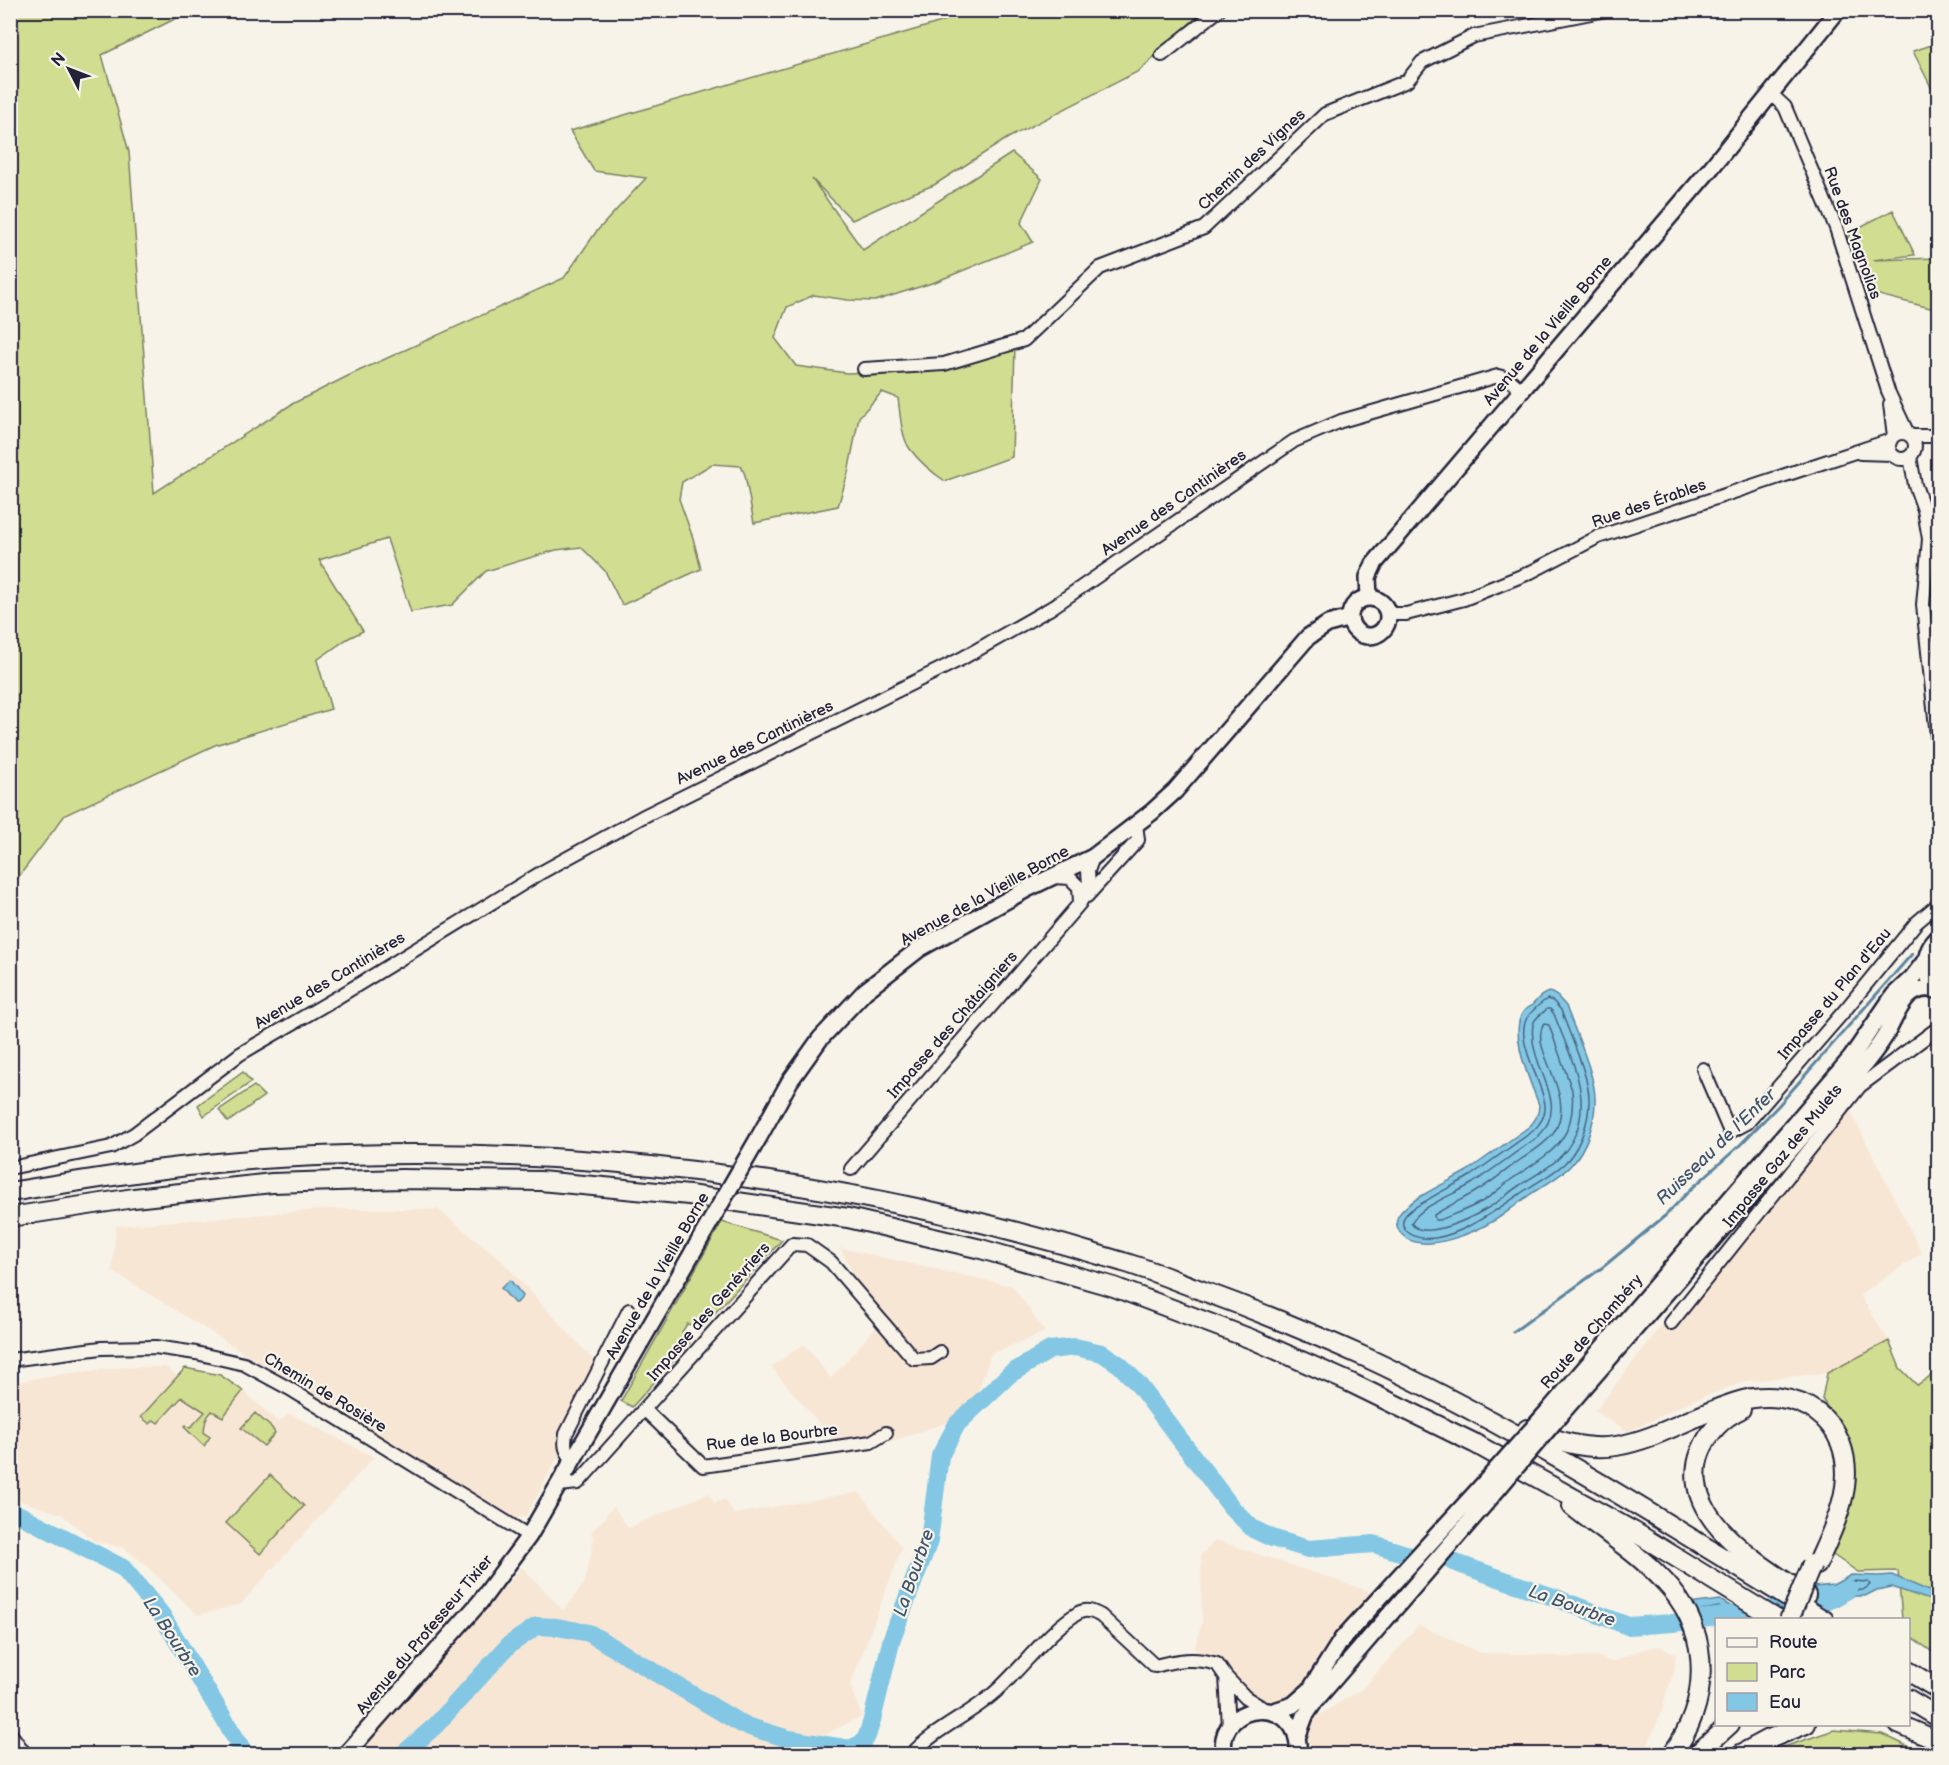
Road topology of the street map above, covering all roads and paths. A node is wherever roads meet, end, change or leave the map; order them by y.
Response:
1 (1219, 10) edge
2 (1606, 10) edge
3 (1838, 10) edge
4 (1162, 55) dead end
5 (1771, 94) junction
6 (864, 369) dead end
7 (1521, 390) junction
8 (1888, 391) junction
9 (1909, 435) junction
10 (1938, 437) edge
11 (1892, 438) junction
12 (1855, 453) junction
13 (1904, 454) junction
14 (1369, 598) junction
15 (1388, 614) junction
16 (1350, 618) junction
17 (1938, 746) edge
18 (1136, 824) junction
19 (1092, 857) junction
20 (1053, 877) junction
21 (1080, 903) junction
22 (1938, 907) edge
23 (1938, 939) edge
24 (1926, 961) junction
25 (1937, 990) edge
26 (1938, 1028) edge
27 (1703, 1069) dead end
28 (10, 1168) edge
29 (851, 1169) dead end
30 (10, 1192) edge
31 (10, 1217) edge
32 (628, 1310) dead end
33 (1671, 1323) dead end
34 (940, 1352) dead end
35 (10, 1360) edge
36 (1468, 1409) junction
37 (645, 1410) junction
38 (1555, 1412) junction
39 (886, 1433) dead end
40 (573, 1460) junction
41 (1534, 1475) junction
42 (559, 1485) junction
43 (1485, 1493) junction
44 (529, 1536) junction
45 (1815, 1564) junction
46 (1774, 1618) edge
47 (1790, 1618) edge
48 (1796, 1618) edge
49 (1827, 1618) edge
50 (1910, 1672) edge
51 (1226, 1677) junction
52 (1938, 1689) edge
53 (1910, 1700) edge
54 (1270, 1711) junction
55 (1938, 1717) edge
56 (1229, 1726) junction
57 (1729, 1726) edge
58 (1737, 1726) edge
59 (1803, 1726) edge
60 (1900, 1726) edge
61 (10, 1733) edge
62 (1298, 1738) junction
63 (1938, 1741) edge
64 (25, 1755) edge
65 (346, 1755) edge
66 (912, 1755) edge
67 (1224, 1755) edge
68 (1298, 1755) edge
69 (1672, 1755) edge
70 (1697, 1755) edge
71 (1707, 1755) edge
72 (1741, 1755) edge

1 - 4 street
2 - 6 street, Chemin des Vignes
3 - 5 main road, Avenue de la Vieille Borne
5 - 7 main road, Avenue de la Vieille Borne
5 - 8 street, Rue des Magnolias
7 - 14 main road, Avenue de la Vieille Borne
7 - 28 street, Avenue des Cantinières
8 - 9 street, Rue des Magnolias
8 - 11 street, Rue des Magnolias
9 - 10 street, Rue des Érables
9 - 11 street, Rue des Érables
9 - 13 street, Rue des Magnolias
10 - 13 street
11 - 12 street, Rue des Érables
11 - 13 street, Rue des Magnolias
12 - 13 street, Rue des Érables
12 - 15 street, Rue des Érables
13 - 17 street
14 - 15 main road
14 - 16 main road, Avenue de la Vieille Borne
15 - 16 main road
16 - 18 main road, Avenue de la Vieille Borne
18 - 19 main road, Avenue de la Vieille Borne
18 - 21 street
19 - 20 main road, Avenue de la Vieille Borne
19 - 21 street, Impasse des Châtaigniers
20 - 21 street
20 - 40 main road, Avenue de la Vieille Borne, bridge
21 - 29 street, Impasse des Châtaigniers
22 - 27 street, Impasse du Plan d'Eau
23 - 24 main road, Route de Chambéry
24 - 25 main road
24 - 38 main road, Route de Chambéry
25 - 38 main road, Route de Chambéry
26 - 33 street, Impasse Gaz des Mulets
30 - 36 highway
31 - 41 highway
32 - 40 street
34 - 37 street, Impasse des Genévriers
35 - 44 street, Chemin de Rosière
36 - 45 highway
36 - 49 highway
37 - 39 street, Rue de la Bourbre
37 - 42 street, Impasse des Genévriers
38 - 43 main road, Route de Chambéry, bridge
40 - 42 main road, Avenue de la Vieille Borne
41 - 46 highway
41 - 69 highway
42 - 44 main road, Avenue de la Vieille Borne
43 - 54 main road, Route de Chambéry
43 - 62 main road, Route de Chambéry
44 - 65 main road, Avenue du Professeur Tixier
45 - 47 highway, bridge
45 - 48 highway
45 - 49 highway
50 - 52 highway
51 - 54 street
51 - 56 street
51 - 66 street
53 - 55 highway
54 - 56 main road, Route de Chambéry
54 - 62 main road
56 - 67 main road
57 - 70 highway
58 - 71 highway
59 - 72 highway
60 - 63 highway
61 - 64 street
62 - 68 main road

